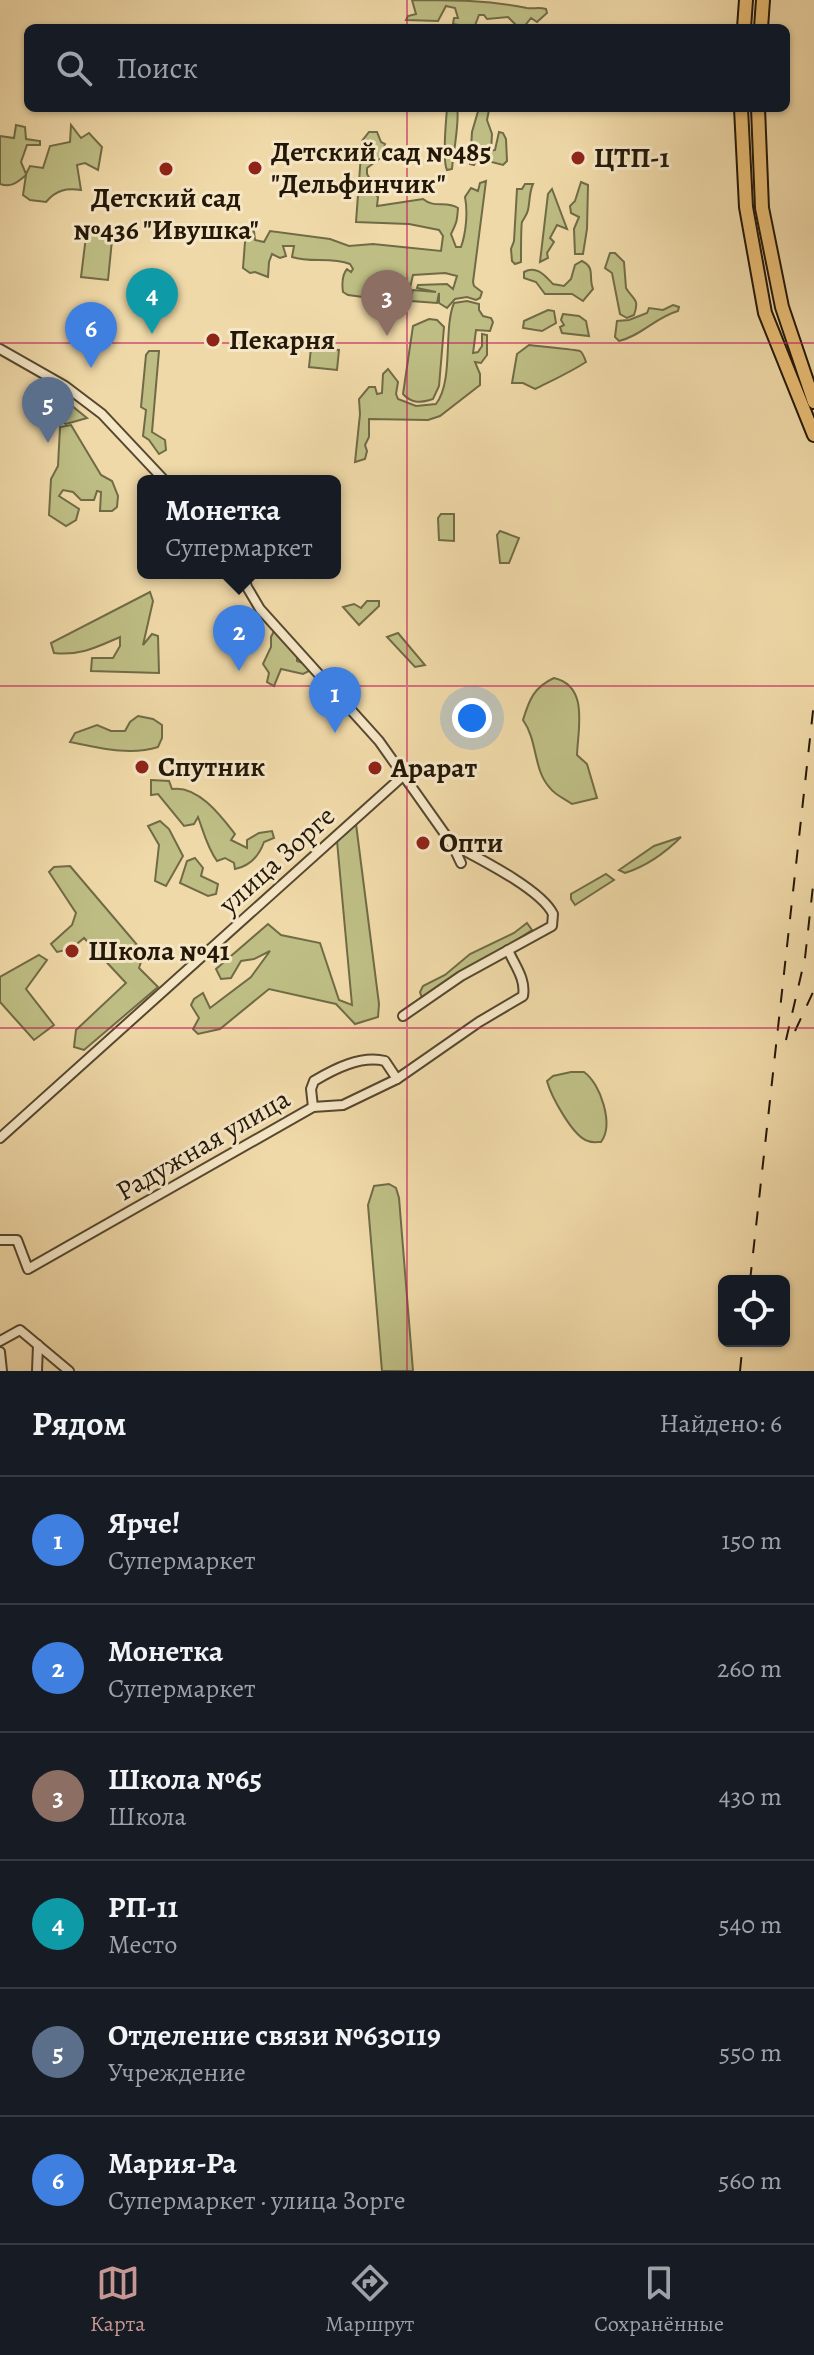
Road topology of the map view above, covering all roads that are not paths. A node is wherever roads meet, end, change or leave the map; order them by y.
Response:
1 (746, 0) edge
2 (763, 0) edge
3 (744, 24) edge
4 (761, 24) edge
5 (741, 112) edge
6 (758, 112) edge
7 (0, 349) edge
8 (814, 402) edge
9 (814, 435) edge
10 (159, 475) edge
11 (245, 579) edge
12 (404, 775) junction
13 (452, 844) junction
14 (461, 863) dead end
15 (508, 950) junction
16 (403, 1016) dead end
17 (397, 1079) junction
18 (313, 1107) junction
19 (0, 1138) edge
20 (0, 1240) edge
21 (0, 1341) edge
22 (38, 1345) junction
23 (0, 1352) edge
24 (2, 1371) edge
25 (37, 1371) edge
26 (69, 1371) edge

1 - 3 highway
2 - 4 highway
5 - 9 highway
6 - 8 highway
7 - 10 street
11 - 12 street
12 - 13 street
12 - 19 street, улица Зорге
13 - 14 street
13 - 15 street
15 - 16 street
15 - 17 street, Радужная улица
17 - 18 street, Радужная улица
17 - 18 street
18 - 20 street, Радужная улица
21 - 22 street
22 - 25 street
22 - 26 street
23 - 24 street

